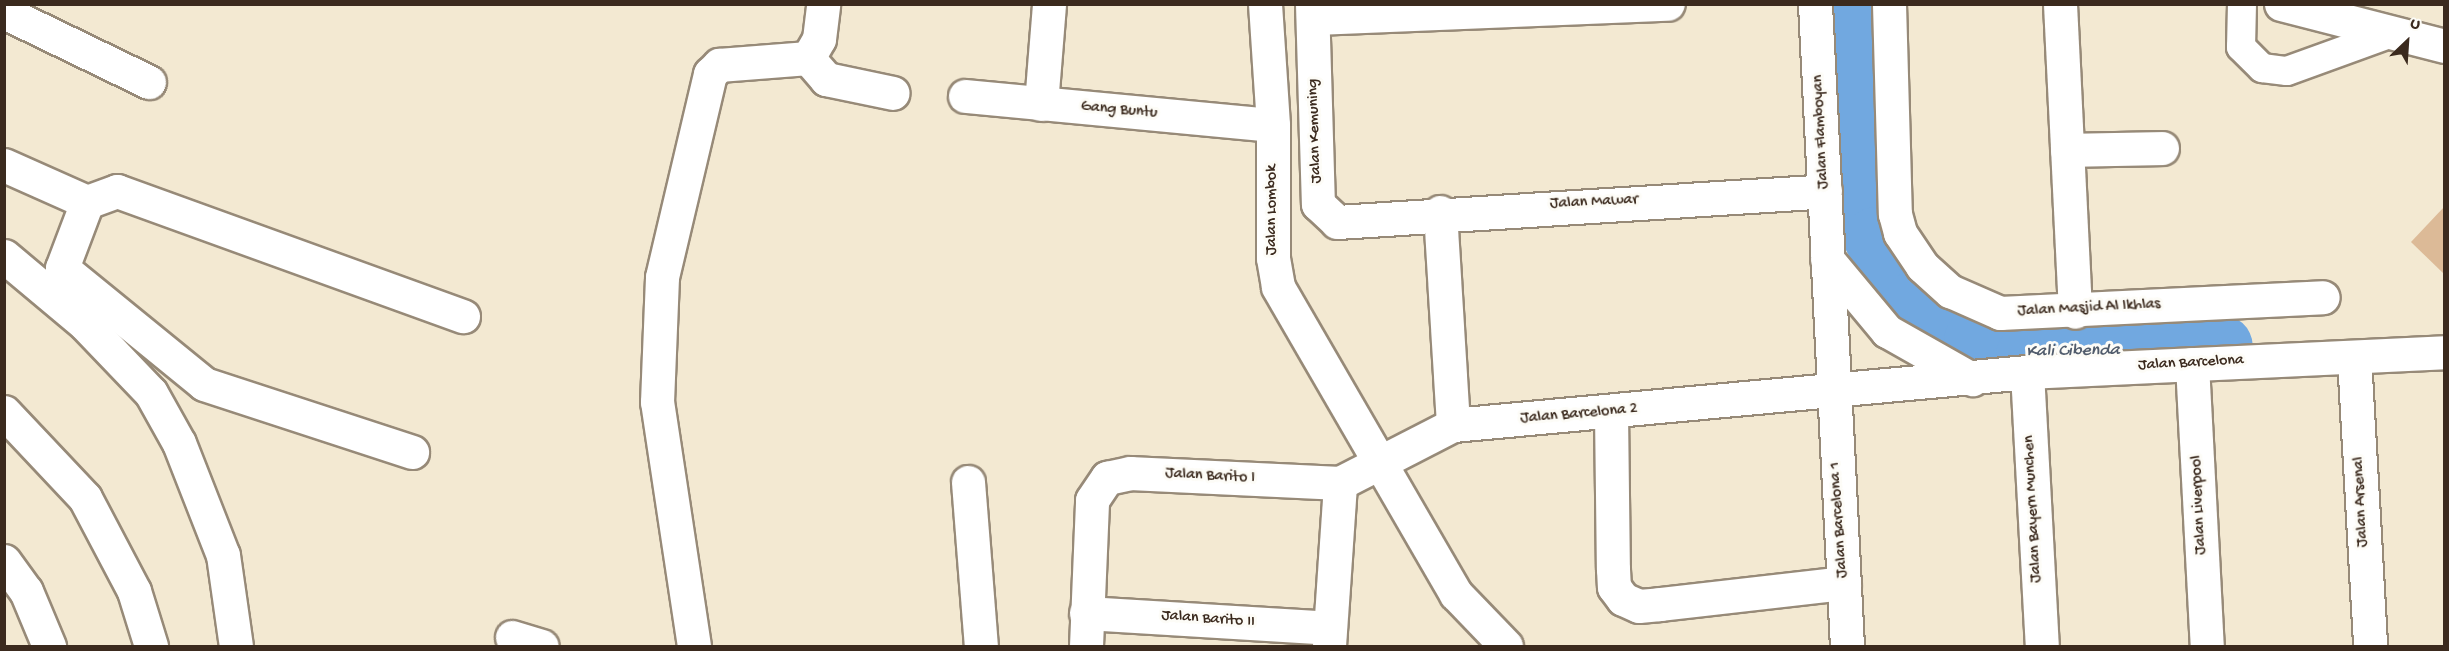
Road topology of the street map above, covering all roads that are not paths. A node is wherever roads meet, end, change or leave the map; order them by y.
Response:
1 (823, 4) edge
2 (1049, 4) edge
3 (1265, 4) edge
4 (1668, 4) edge
5 (1815, 4) edge
6 (1889, 4) edge
7 (2060, 4) edge
8 (2242, 4) edge
9 (2281, 4) edge
10 (1312, 11) edge
11 (4, 12) edge
12 (2392, 33) junction
13 (2445, 46) edge
14 (808, 58) junction
15 (149, 82) dead end
16 (893, 93) dead end
17 (965, 96) dead end
18 (1041, 104) junction
19 (1274, 125) junction
20 (2162, 148) dead end
21 (2067, 150) junction
22 (4, 165) edge
23 (1824, 191) junction
24 (87, 202) junction
25 (1440, 212) junction
26 (1364, 219) joint
27 (4, 256) edge
28 (1827, 259) junction
29 (2323, 297) dead end
30 (2075, 312) junction
31 (463, 316) dead end
32 (2445, 352) edge
33 (2354, 357) junction
34 (2192, 364) junction
35 (2027, 372) junction
36 (1972, 379) junction
37 (1831, 394) junction
38 (4, 412) edge
39 (1611, 412) junction
40 (1453, 425) junction
41 (412, 452) dead end
42 (1382, 458) junction
43 (968, 482) dead end
44 (1340, 483) junction
45 (4, 561) edge
46 (1844, 583) junction
47 (1086, 613) junction
48 (1329, 637) edge
49 (49, 646) edge
50 (151, 646) edge
51 (236, 646) edge
52 (694, 646) edge
53 (981, 646) edge
54 (1086, 646) edge
55 (1506, 646) edge
56 (1847, 646) edge
57 (2042, 646) edge
58 (2207, 646) edge
59 (2370, 646) edge

1 - 14 main road
2 - 18 main road
3 - 19 main road, Jalan Lombok
4 - 10 main road
5 - 23 main road, Jalan Flamboyan
6 - 30 main road, Jalan Masjid Al Ikhlas
7 - 21 main road
8 - 12 street
9 - 12 main road
10 - 26 main road, Jalan Kemuning
11 - 15 main road
12 - 13 main road
14 - 16 main road
14 - 52 main road
17 - 18 main road, Gang Buntu
18 - 19 main road, Gang Buntu
19 - 42 main road, Jalan Lombok
20 - 21 main road
21 - 30 main road
22 - 24 main road
23 - 25 main road, Jalan Mawar
23 - 28 main road, Jalan Flamboyan
24 - 31 main road
24 - 41 main road
25 - 26 main road, Jalan Mawar
25 - 40 main road
27 - 51 main road
28 - 36 main road
28 - 37 main road, Jalan Flamboyan
29 - 30 main road, Jalan Masjid Al Ikhlas
32 - 33 main road, Jalan Barcelona
33 - 34 main road, Jalan Barcelona
33 - 59 main road, Jalan Arsenal
34 - 35 main road, Jalan Barcelona
34 - 58 main road, Jalan Liverpool
35 - 36 main road, Jalan Barcelona
35 - 57 main road, Jalan Bayern Munchen
36 - 37 main road, Jalan Barcelona
37 - 39 main road, Jalan Barcelona 2
37 - 46 main road, Jalan Barcelona 1
38 - 50 main road
39 - 40 main road, Jalan Barcelona 2
39 - 46 main road
40 - 42 main road, Jalan Barcelona 2
42 - 44 main road, Jalan Barcelona 2
42 - 55 main road, Jalan Lombok
43 - 53 main road
44 - 47 main road, Jalan Barito I
44 - 48 main road
45 - 49 main road
46 - 56 main road, Jalan Barcelona 1
47 - 48 main road, Jalan Barito II
47 - 54 main road

